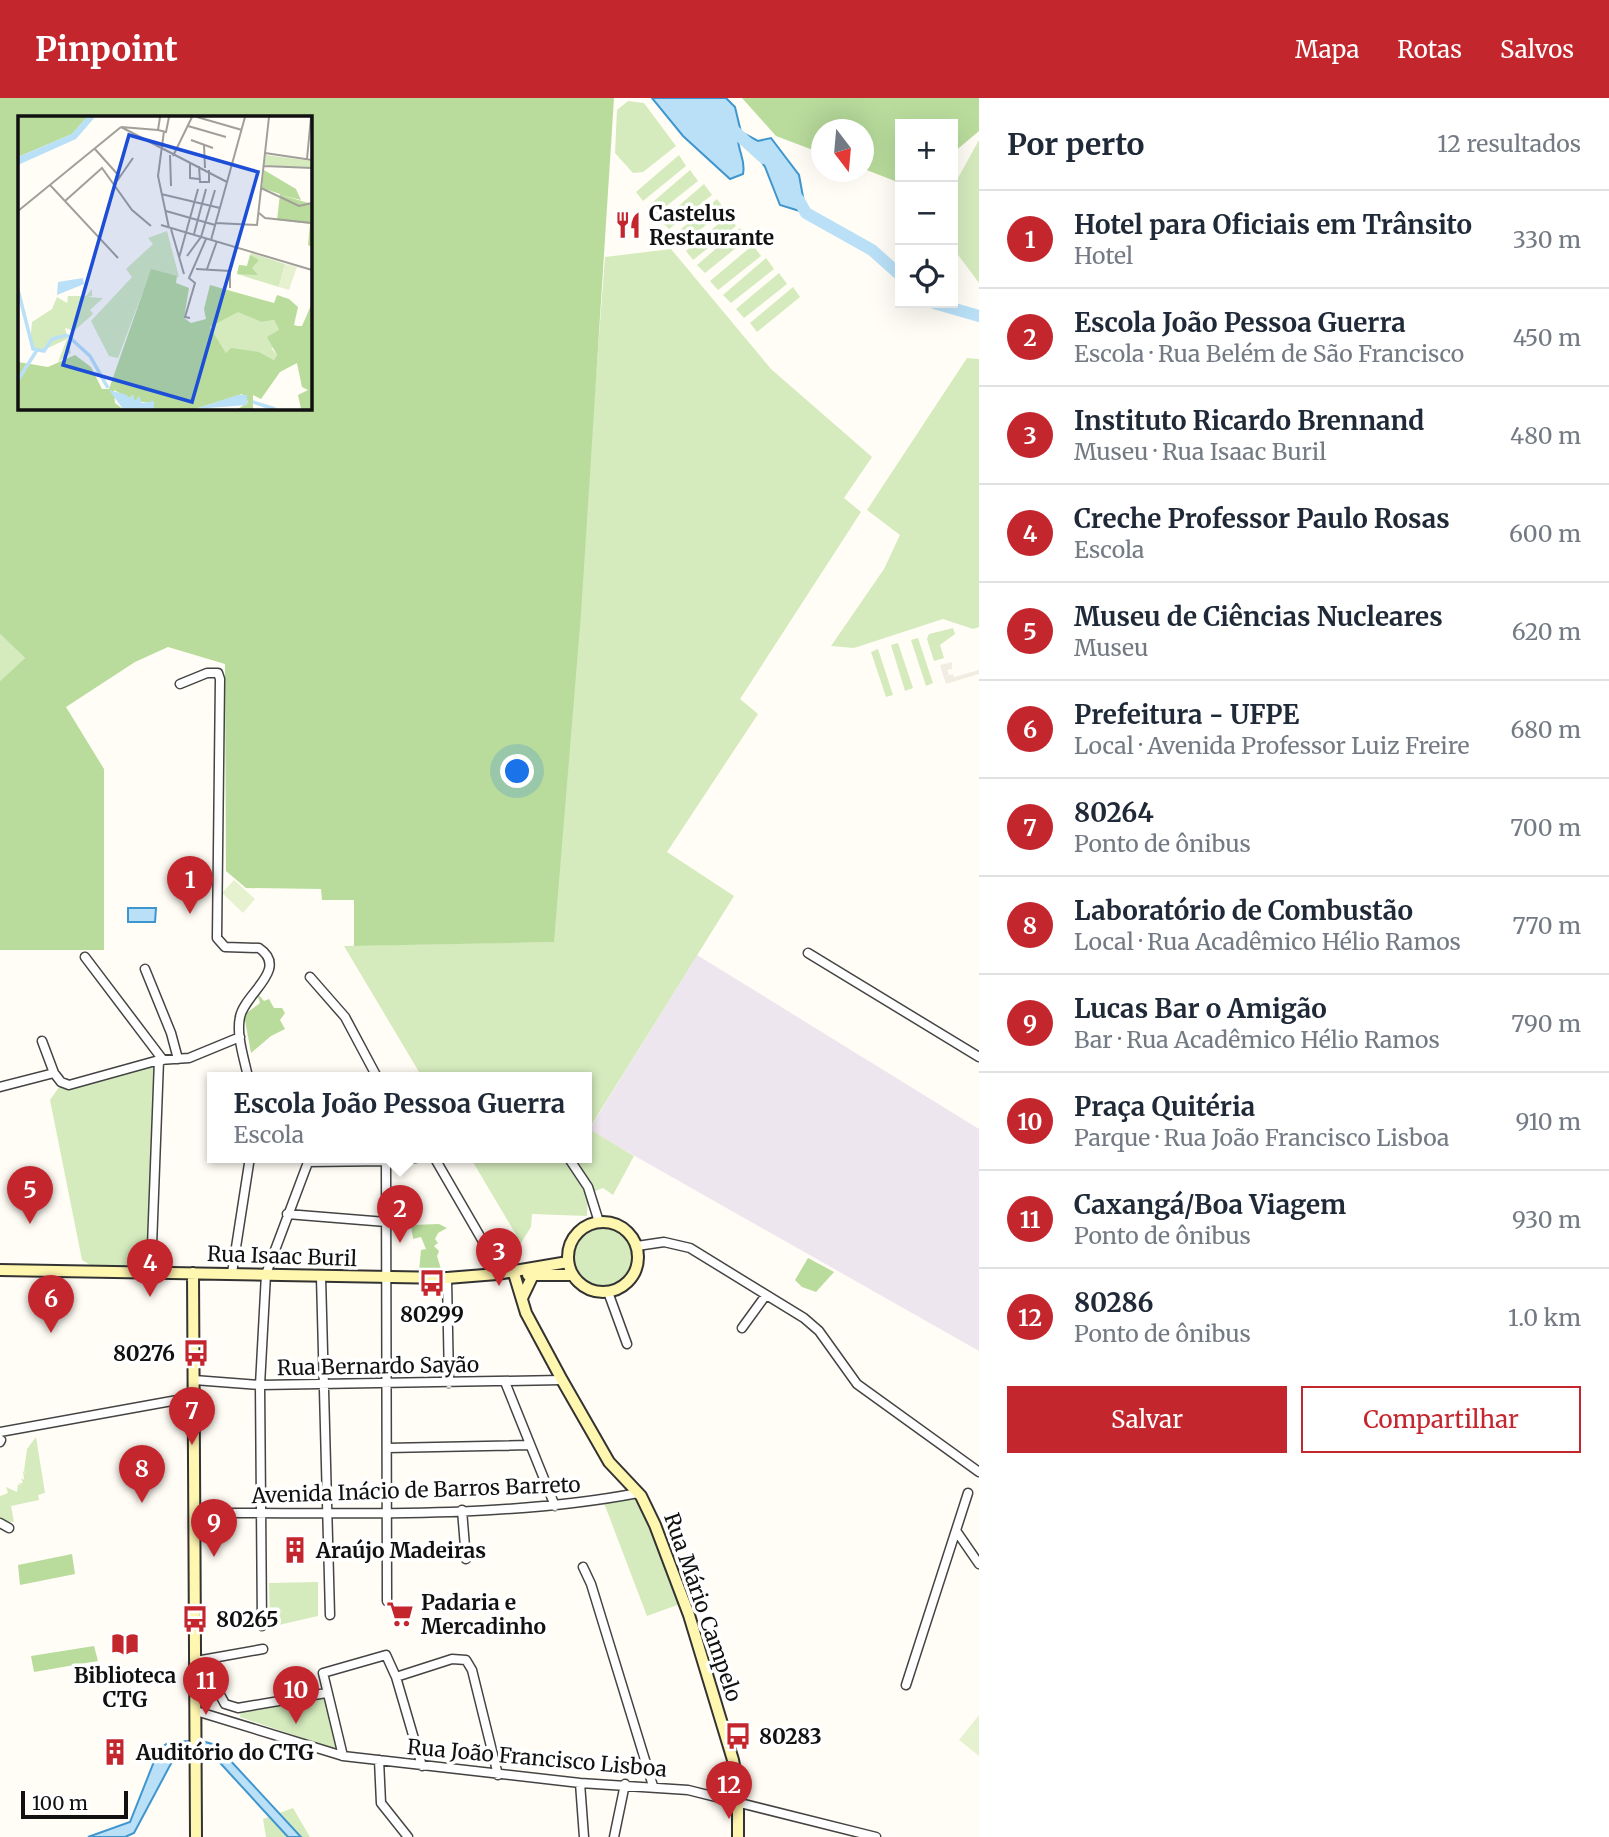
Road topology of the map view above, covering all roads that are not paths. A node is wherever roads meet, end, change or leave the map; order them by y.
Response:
1 (180, 684) dead end
2 (808, 953) dead end
3 (85, 957) dead end
4 (145, 969) dead end
5 (310, 978) dead end
6 (240, 1037) junction
7 (42, 1041) dead end
8 (979, 1057) edge
9 (178, 1059) junction
10 (161, 1060) junction
11 (247, 1072) edge
12 (374, 1072) edge
13 (54, 1073) junction
14 (0, 1087) edge
15 (249, 1163) edge
16 (307, 1163) edge
17 (386, 1163) edge
18 (437, 1163) edge
19 (572, 1163) edge
20 (287, 1214) junction
21 (386, 1222) junction
22 (599, 1222) junction
23 (637, 1246) junction
24 (569, 1262) junction
25 (0, 1270) edge
26 (151, 1273) junction
27 (193, 1273) junction
28 (232, 1273) junction
29 (513, 1273) junction
30 (266, 1274) junction
31 (497, 1274) junction
32 (533, 1275) junction
33 (573, 1275) junction
34 (321, 1277) junction
35 (388, 1278) junction
36 (447, 1278) junction
37 (608, 1292) junction
38 (766, 1295) junction
39 (522, 1298) junction
40 (742, 1328) dead end
41 (627, 1344) dead end
42 (194, 1380) junction
43 (562, 1380) junction
44 (506, 1382) junction
45 (449, 1383) junction
46 (323, 1384) junction
47 (387, 1384) junction
48 (260, 1385) junction
49 (194, 1397) junction
50 (0, 1438) edge
51 (529, 1445) junction
52 (387, 1448) junction
53 (979, 1472) edge
54 (638, 1493) junction
55 (968, 1493) dead end
56 (555, 1506) junction
57 (462, 1510) junction
58 (388, 1511) junction
59 (328, 1512) junction
60 (194, 1513) junction
61 (263, 1513) junction
62 (0, 1523) edge
63 (9, 1528) dead end
64 (957, 1532) junction
65 (466, 1559) dead end
66 (979, 1564) edge
67 (583, 1567) dead end
68 (387, 1601) dead end
69 (330, 1615) dead end
70 (262, 1626) dead end
71 (263, 1649) dead end
72 (196, 1661) junction
73 (396, 1677) junction
74 (906, 1685) dead end
75 (219, 1693) dead end
76 (326, 1693) junction
77 (196, 1711) junction
78 (343, 1756) junction
79 (379, 1760) junction
80 (422, 1766) junction
81 (498, 1775) junction
82 (580, 1783) junction
83 (625, 1784) junction
84 (653, 1786) junction
85 (737, 1803) junction
86 (196, 1837) edge
87 (408, 1837) edge
88 (584, 1837) edge
89 (614, 1837) edge
90 (738, 1837) edge
91 (876, 1837) edge

1 - 6 street
2 - 8 street
3 - 10 street
4 - 9 street
5 - 12 street
6 - 9 street
6 - 11 street
7 - 13 street
9 - 10 street
10 - 13 street
10 - 26 street
13 - 14 street
15 - 28 street
16 - 20 street
17 - 21 street
18 - 31 street
19 - 22 street
20 - 21 street
20 - 30 street
21 - 35 street
22 - 23 main road
22 - 24 main road
23 - 37 main road
23 - 38 street
24 - 29 main road, Rua Isaac Buril
24 - 33 main road
25 - 26 main road, Rua Isaac Buril
26 - 27 main road, Rua Isaac Buril
27 - 28 main road, Rua Isaac Buril
27 - 42 main road
28 - 30 main road, Rua Isaac Buril
29 - 31 main road, Rua Isaac Buril
29 - 32 main road, Rua Isaac Buril
29 - 39 main road, Rua Mário Campelo
30 - 34 main road, Rua Isaac Buril
30 - 48 street
31 - 36 main road, Rua Isaac Buril
32 - 33 main road, Rua Isaac Buril
32 - 39 main road
33 - 37 main road
34 - 35 main road, Rua Isaac Buril
34 - 46 street
35 - 36 main road, Rua Isaac Buril
35 - 47 street
36 - 45 street
37 - 41 street
38 - 40 street
38 - 53 street
39 - 43 main road, Rua Mário Campelo
42 - 48 street, Rua Bernardo Sayão
42 - 49 main road
43 - 44 street, Rua Bernardo Sayão
43 - 54 main road, Rua Mário Campelo
44 - 45 street, Rua Bernardo Sayão
44 - 51 street
45 - 47 street, Rua Bernardo Sayão
46 - 47 street, Rua Bernardo Sayão
46 - 48 street, Rua Bernardo Sayão
46 - 59 street
47 - 52 street
48 - 61 street
49 - 50 street
49 - 60 main road
51 - 52 street
51 - 56 street
52 - 58 street
54 - 56 street, Avenida Inácio de Barros Barreto
54 - 85 main road, Rua Mário Campelo
55 - 64 street
56 - 57 street, Avenida Inácio de Barros Barreto
57 - 58 street, Avenida Inácio de Barros Barreto
57 - 65 street
58 - 59 street, Avenida Inácio de Barros Barreto
58 - 68 street
59 - 61 street, Avenida Inácio de Barros Barreto
59 - 69 street
60 - 61 street, Avenida Inácio de Barros Barreto
60 - 72 main road
61 - 70 street
62 - 63 street
64 - 66 street
64 - 74 street
67 - 84 street
71 - 72 street
72 - 77 main road
73 - 76 street
73 - 80 street
73 - 81 street
75 - 76 street
76 - 78 street
77 - 78 street, Rua João Francisco Lisboa
77 - 86 main road
78 - 79 street, Rua João Francisco Lisboa
79 - 80 street, Rua João Francisco Lisboa
79 - 87 street
80 - 81 street, Rua João Francisco Lisboa
81 - 82 street, Rua João Francisco Lisboa
82 - 83 street, Rua João Francisco Lisboa
82 - 88 street
83 - 84 street, Rua João Francisco Lisboa
83 - 89 street
84 - 85 street, Rua João Francisco Lisboa
85 - 90 main road, Rua Mário Campelo
85 - 91 street, Rua João Francisco Lisboa

